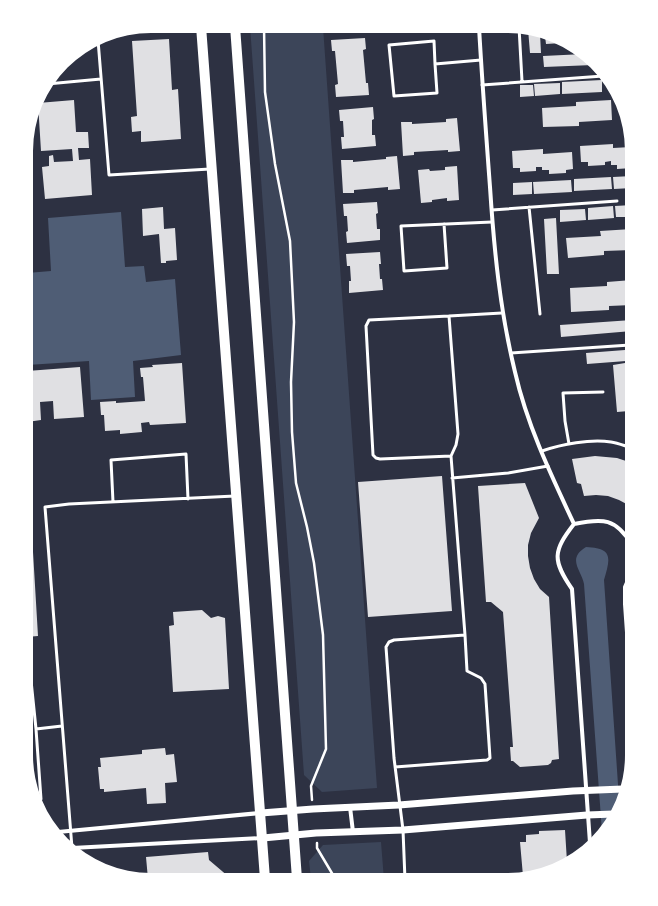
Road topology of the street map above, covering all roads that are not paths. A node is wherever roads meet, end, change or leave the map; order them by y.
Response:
1 (202, 33) edge
2 (236, 33) edge
3 (479, 33) edge
4 (519, 34) edge
5 (98, 45) edge
6 (481, 60) junction
7 (435, 64) junction
8 (598, 76) edge
9 (101, 79) junction
10 (522, 81) junction
11 (54, 83) edge
12 (482, 85) junction
13 (212, 168) junction
14 (617, 201) dead end
15 (529, 207) junction
16 (492, 210) junction
17 (492, 222) junction
18 (444, 224) junction
19 (502, 313) junction
20 (540, 314) dead end
21 (449, 316) junction
22 (625, 345) edge
23 (510, 353) junction
24 (603, 392) dead end
25 (569, 444) junction
26 (625, 446) edge
27 (542, 451) junction
28 (451, 456) junction
29 (548, 466) junction
30 (452, 478) junction
31 (236, 496) junction
32 (188, 499) junction
33 (113, 502) junction
34 (574, 524) junction
35 (625, 534) edge
36 (465, 635) junction
37 (33, 700) edge
38 (62, 726) junction
39 (36, 729) junction
40 (395, 767) junction
41 (620, 789) edge
42 (586, 790) junction
43 (41, 797) edge
44 (399, 805) junction
45 (350, 808) junction
46 (292, 811) junction
47 (260, 814) junction
48 (609, 814) edge
49 (587, 815) junction
50 (404, 830) junction
51 (71, 831) junction
52 (61, 832) edge
53 (353, 832) junction
54 (294, 835) junction
55 (263, 838) junction
56 (590, 839) edge
57 (72, 843) edge
58 (78, 848) edge
59 (265, 873) edge
60 (297, 873) edge
61 (405, 873) edge

1 - 13 main road
2 - 46 main road
3 - 6 street
4 - 10 lane
5 - 9 lane
6 - 7 lane
6 - 12 street
7 - 7 lane
8 - 10 lane
9 - 11 lane
9 - 13 lane
10 - 12 lane
12 - 16 street
13 - 31 main road
14 - 15 lane
15 - 16 lane
15 - 20 lane
16 - 17 street
17 - 18 lane
17 - 19 street
18 - 18 lane
19 - 21 lane
19 - 23 street
21 - 28 lane
21 - 28 lane
22 - 23 lane
23 - 27 street
24 - 25 lane
25 - 26 lane
25 - 27 lane
27 - 29 street
28 - 30 lane
29 - 30 lane
29 - 34 street
30 - 36 lane
31 - 32 lane
31 - 47 main road
32 - 33 lane
32 - 33 lane
33 - 38 lane
34 - 35 street
34 - 42 street
36 - 40 lane
36 - 40 lane
37 - 39 lane
38 - 39 lane
38 - 51 lane
39 - 43 lane
40 - 44 lane
41 - 42 street
42 - 44 street
42 - 49 street
44 - 45 street
44 - 50 lane
45 - 46 street
45 - 53 street
46 - 47 street
46 - 54 main road
47 - 51 street
47 - 55 main road
48 - 49 street
49 - 50 street
49 - 56 street
50 - 53 street
50 - 61 lane
51 - 52 street
51 - 57 lane
53 - 54 street
54 - 55 street
54 - 60 main road
55 - 58 street
55 - 59 main road

